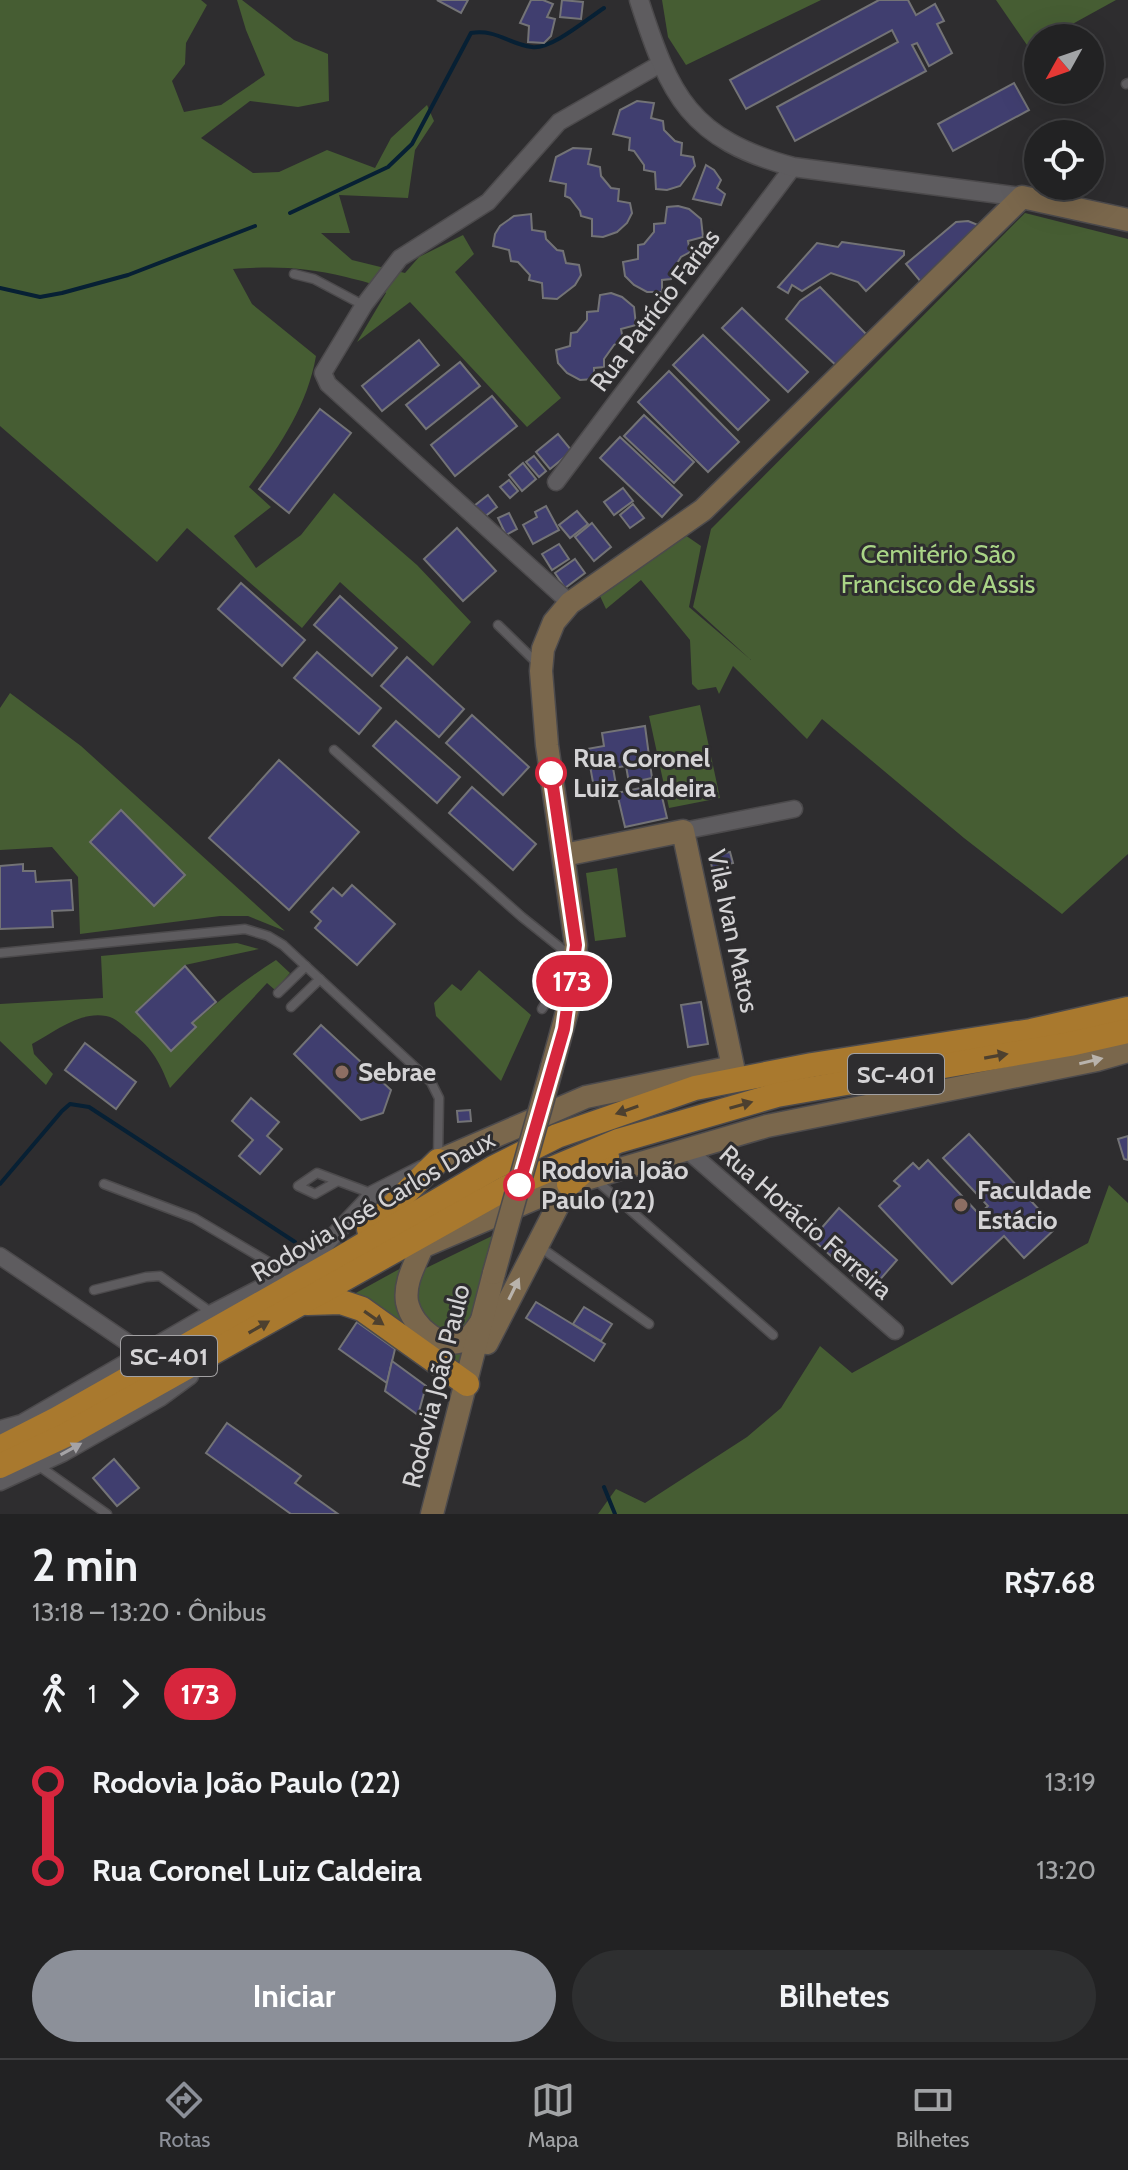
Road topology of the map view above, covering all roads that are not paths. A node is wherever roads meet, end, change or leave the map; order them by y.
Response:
1 (639, 0) edge
2 (662, 63) junction
3 (793, 167) junction
4 (1022, 197) junction
5 (1128, 220) edge
6 (294, 274) dead end
7 (364, 305) junction
8 (556, 482) dead end
9 (570, 603) junction
10 (498, 625) dead end
11 (541, 666) junction
12 (334, 750) dead end
13 (794, 809) dead end
14 (683, 831) junction
15 (564, 855) junction
16 (0, 953) edge
17 (575, 959) junction
18 (306, 966) junction
19 (320, 979) junction
20 (278, 993) dead end
21 (291, 1007) dead end
22 (542, 1009) dead end
23 (1128, 1009) edge
24 (1128, 1031) edge
25 (1128, 1051) edge
26 (812, 1065) junction
27 (733, 1067) junction
28 (666, 1127) junction
29 (686, 1149) junction
30 (438, 1161) junction
31 (593, 1177) junction
32 (336, 1182) dead end
33 (104, 1184) dead end
34 (569, 1184) junction
35 (373, 1194) junction
36 (536, 1245) junction
37 (422, 1247) junction
38 (390, 1254) junction
39 (0, 1256) edge
40 (336, 1261) junction
41 (288, 1273) junction
42 (94, 1290) dead end
43 (300, 1303) junction
44 (212, 1313) junction
45 (484, 1317) junction
46 (649, 1324) dead end
47 (895, 1331) dead end
48 (773, 1335) dead end
49 (218, 1351) junction
50 (143, 1353) junction
51 (467, 1384) junction
52 (0, 1429) edge
53 (0, 1448) edge
54 (0, 1466) edge
55 (39, 1466) junction
56 (0, 1482) edge
57 (107, 1514) edge
58 (432, 1514) edge

1 - 2 street
2 - 3 street
2 - 7 street
3 - 4 street
3 - 8 street, Rua Patrício Farias
4 - 5 main road
4 - 9 main road
6 - 7 lane
7 - 9 street
9 - 11 main road
10 - 11 lane
11 - 15 main road
12 - 17 lane
13 - 14 street
14 - 15 main road, Vila Ivan Matos
14 - 27 main road, Vila Ivan Matos
15 - 17 main road
16 - 18 lane
17 - 22 lane
17 - 45 main road, Rodovia João Paulo, bridge
18 - 19 lane
18 - 20 lane
19 - 21 lane
19 - 30 lane
23 - 26 highway, Rodovia José Carlos Daux / SC-401
28 -> 24 highway, Rodovia José Carlos Daux / SC-401
29 -> 25 main road
26 - 27 highway
26 -> 40 highway, Rodovia José Carlos Daux / SC-401
27 - 30 main road
28 - 34 highway
28 - 38 highway, Rodovia José Carlos Daux / SC-401
29 - 31 main road
29 - 47 street, Rua Horácio Ferreira
30 - 35 street
30 - 40 highway
31 - 34 main road
31 - 48 lane
32 - 35 lane
33 - 41 lane
34 - 36 main road
34 - 37 main road
35 - 41 street
36 - 46 lane
51 -> 36 main road
37 - 38 highway
37 - 45 main road
38 - 43 highway, Rodovia José Carlos Daux / SC-401
39 - 50 street
40 - 53 highway, Rodovia José Carlos Daux / SC-401
41 - 44 street
42 - 44 lane
49 -> 43 highway, Rodovia José Carlos Daux / SC-401
43 -> 51 highway
44 - 50 street
45 - 51 main road, Rodovia João Paulo
49 - 54 highway, Rodovia José Carlos Daux / SC-401
55 -> 49 street
50 - 52 street
51 - 58 main road, Rodovia João Paulo
55 - 56 street
55 - 57 lane

